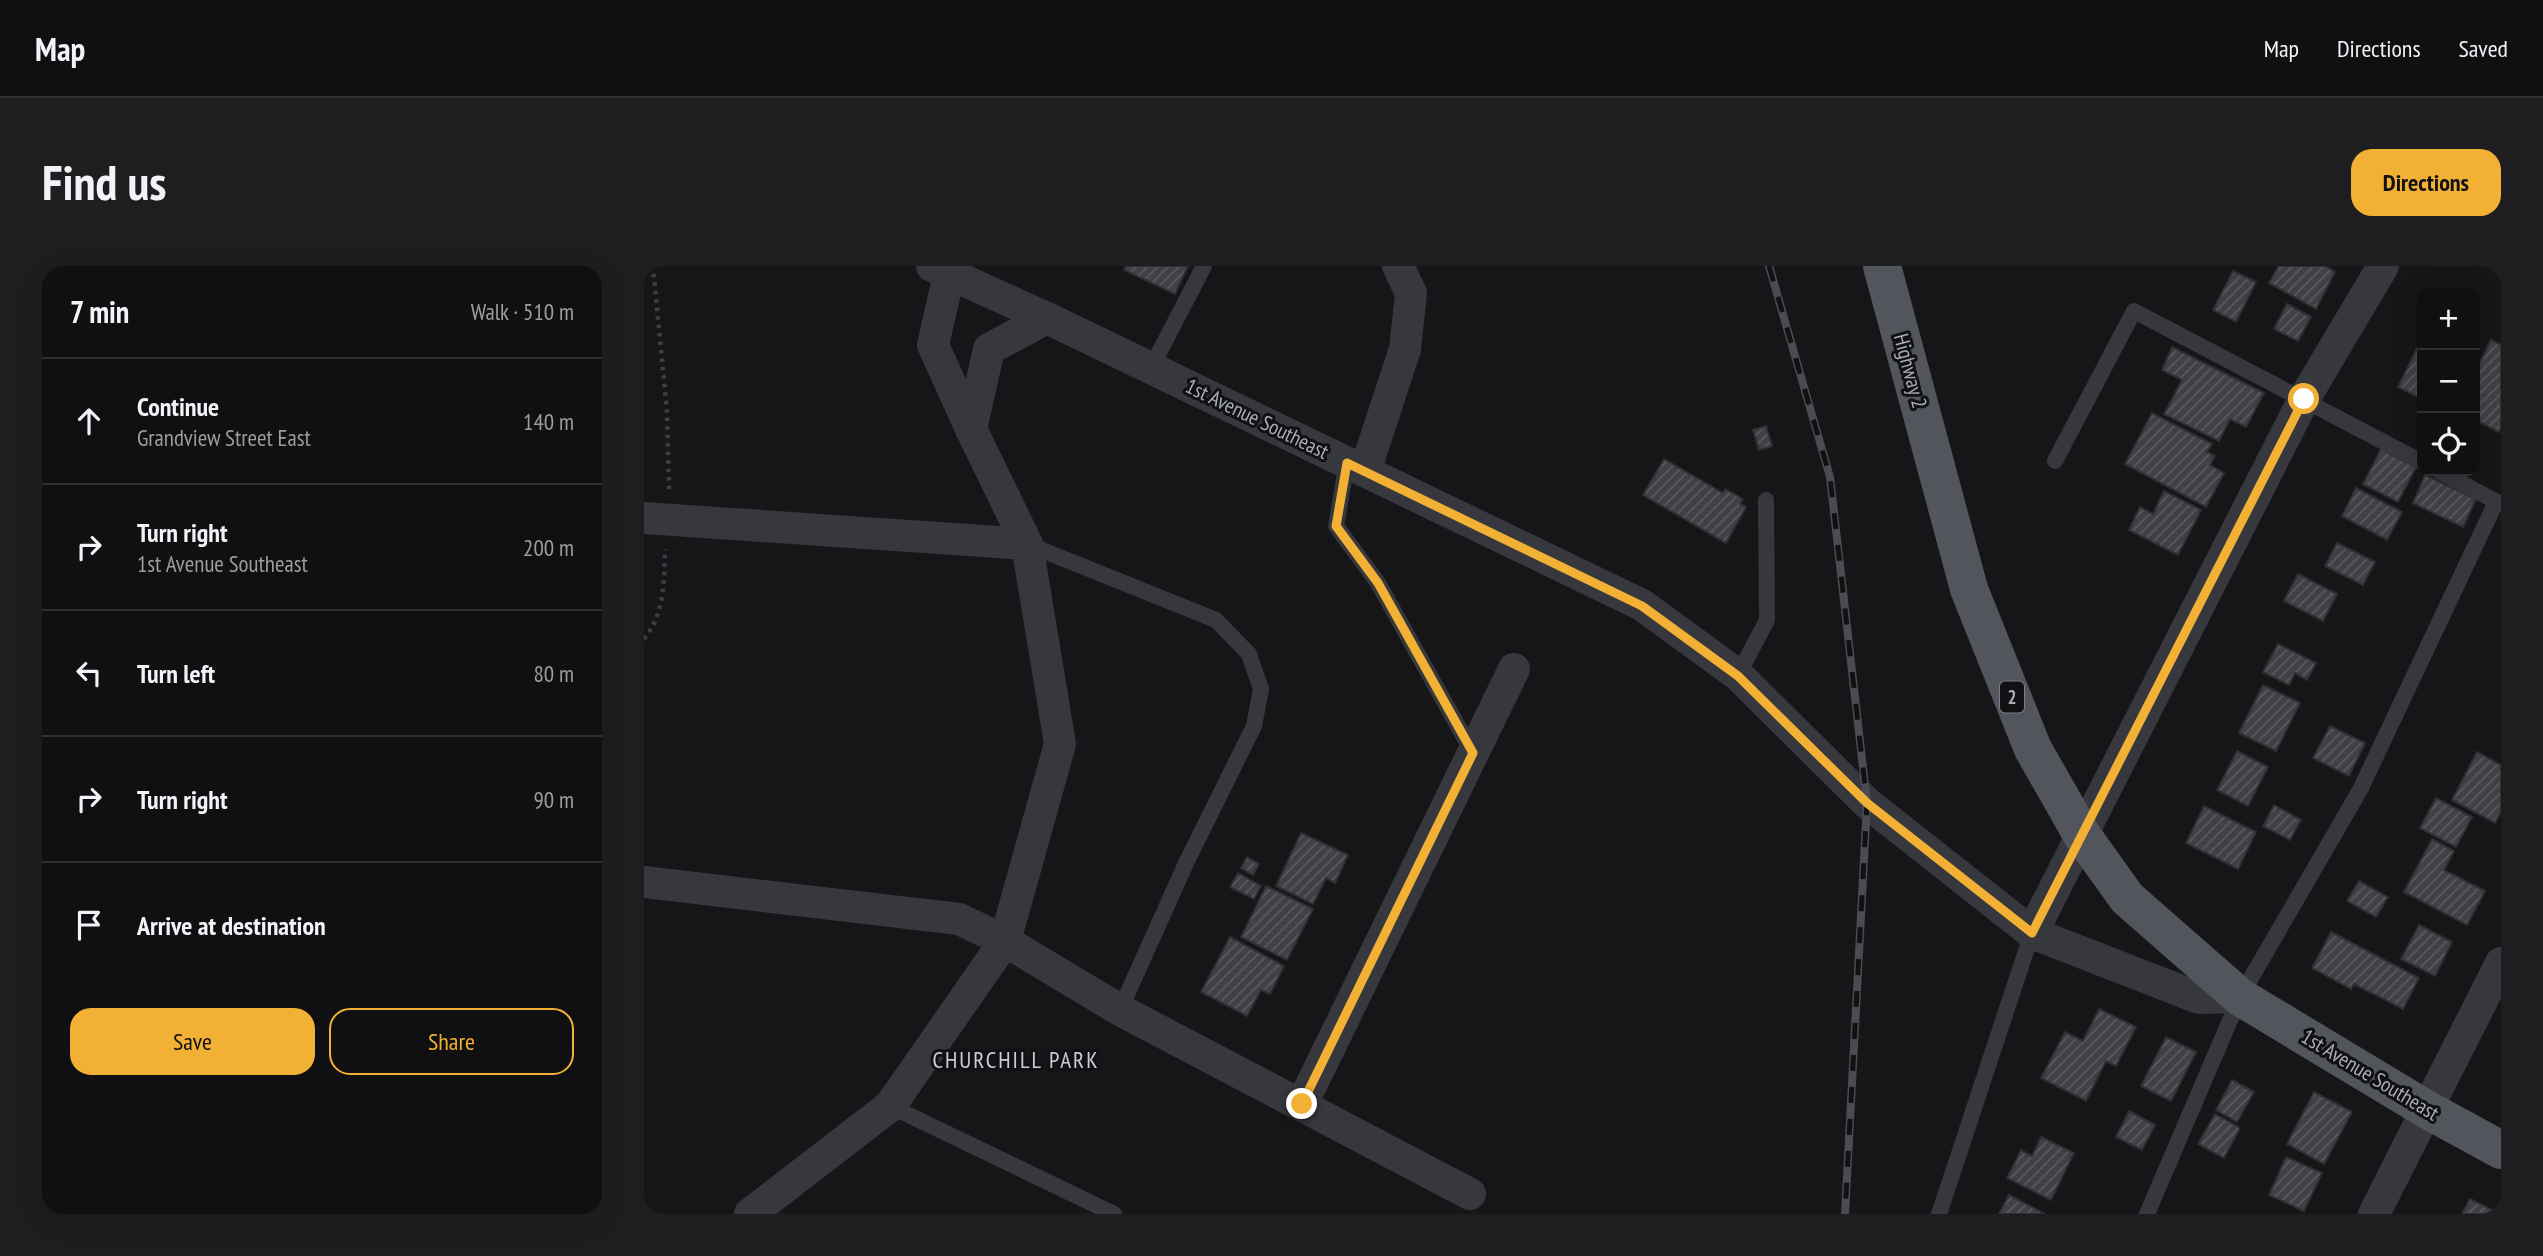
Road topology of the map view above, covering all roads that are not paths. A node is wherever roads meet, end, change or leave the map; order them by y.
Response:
1 (1204, 266) edge
2 (1398, 266) edge
3 (1882, 266) edge
4 (2383, 266) edge
5 (944, 269) edge
6 (1047, 318) junction
7 (1151, 368) junction
8 (2304, 399) junction
9 (971, 429) junction
10 (2417, 459) edge
11 (2055, 461) dead end
12 (1356, 467) junction
13 (2448, 476) edge
14 (1938, 477) joint
15 (1766, 500) dead end
16 (2499, 503) edge
17 (655, 519) edge
18 (1027, 544) junction
19 (1514, 669) dead end
20 (1738, 676) junction
21 (1473, 753) junction
22 (2082, 835) junction
23 (644, 882) edge
24 (2032, 933) junction
25 (1005, 941) junction
26 (2501, 963) edge
27 (2240, 997) junction
28 (1120, 1010) junction
29 (1302, 1104) junction
30 (890, 1106) junction
31 (2426, 1109) junction
32 (2501, 1150) edge
33 (1471, 1204) edge
34 (750, 1214) edge
35 (1114, 1214) edge
36 (1939, 1214) edge
37 (2147, 1214) edge
38 (2374, 1214) edge

1 - 7 lane
2 - 12 street
3 - 14 main road, Highway 2 / 2
4 - 8 street
5 - 6 street, 1st Avenue Southeast
5 - 9 street
6 - 7 street, 1st Avenue Southeast
6 - 9 street
7 - 12 street, 1st Avenue Southeast
8 - 10 lane
8 - 11 lane
8 - 22 street
9 - 18 street
12 - 20 street, 1st Avenue Southeast
12 - 21 lane
13 - 16 lane
14 - 22 main road, 1st Avenue Southeast / 2
15 - 20 lane
16 - 27 lane
17 - 18 street
18 - 25 street
18 - 28 lane
19 - 21 street
20 - 24 street, 1st Avenue Southeast
21 - 29 street
22 - 24 street
22 - 27 main road, 1st Avenue Southeast / 2
23 - 25 street
24 - 27 street, 1st Avenue Southeast
24 - 36 lane
25 - 28 street
25 - 30 street
26 - 31 street
27 - 31 main road, 1st Avenue Southeast / 2
27 - 37 lane
28 - 29 street
29 - 33 street
30 - 34 street
30 - 35 lane
31 - 32 main road, 1st Avenue Southeast / 2
31 - 38 street

